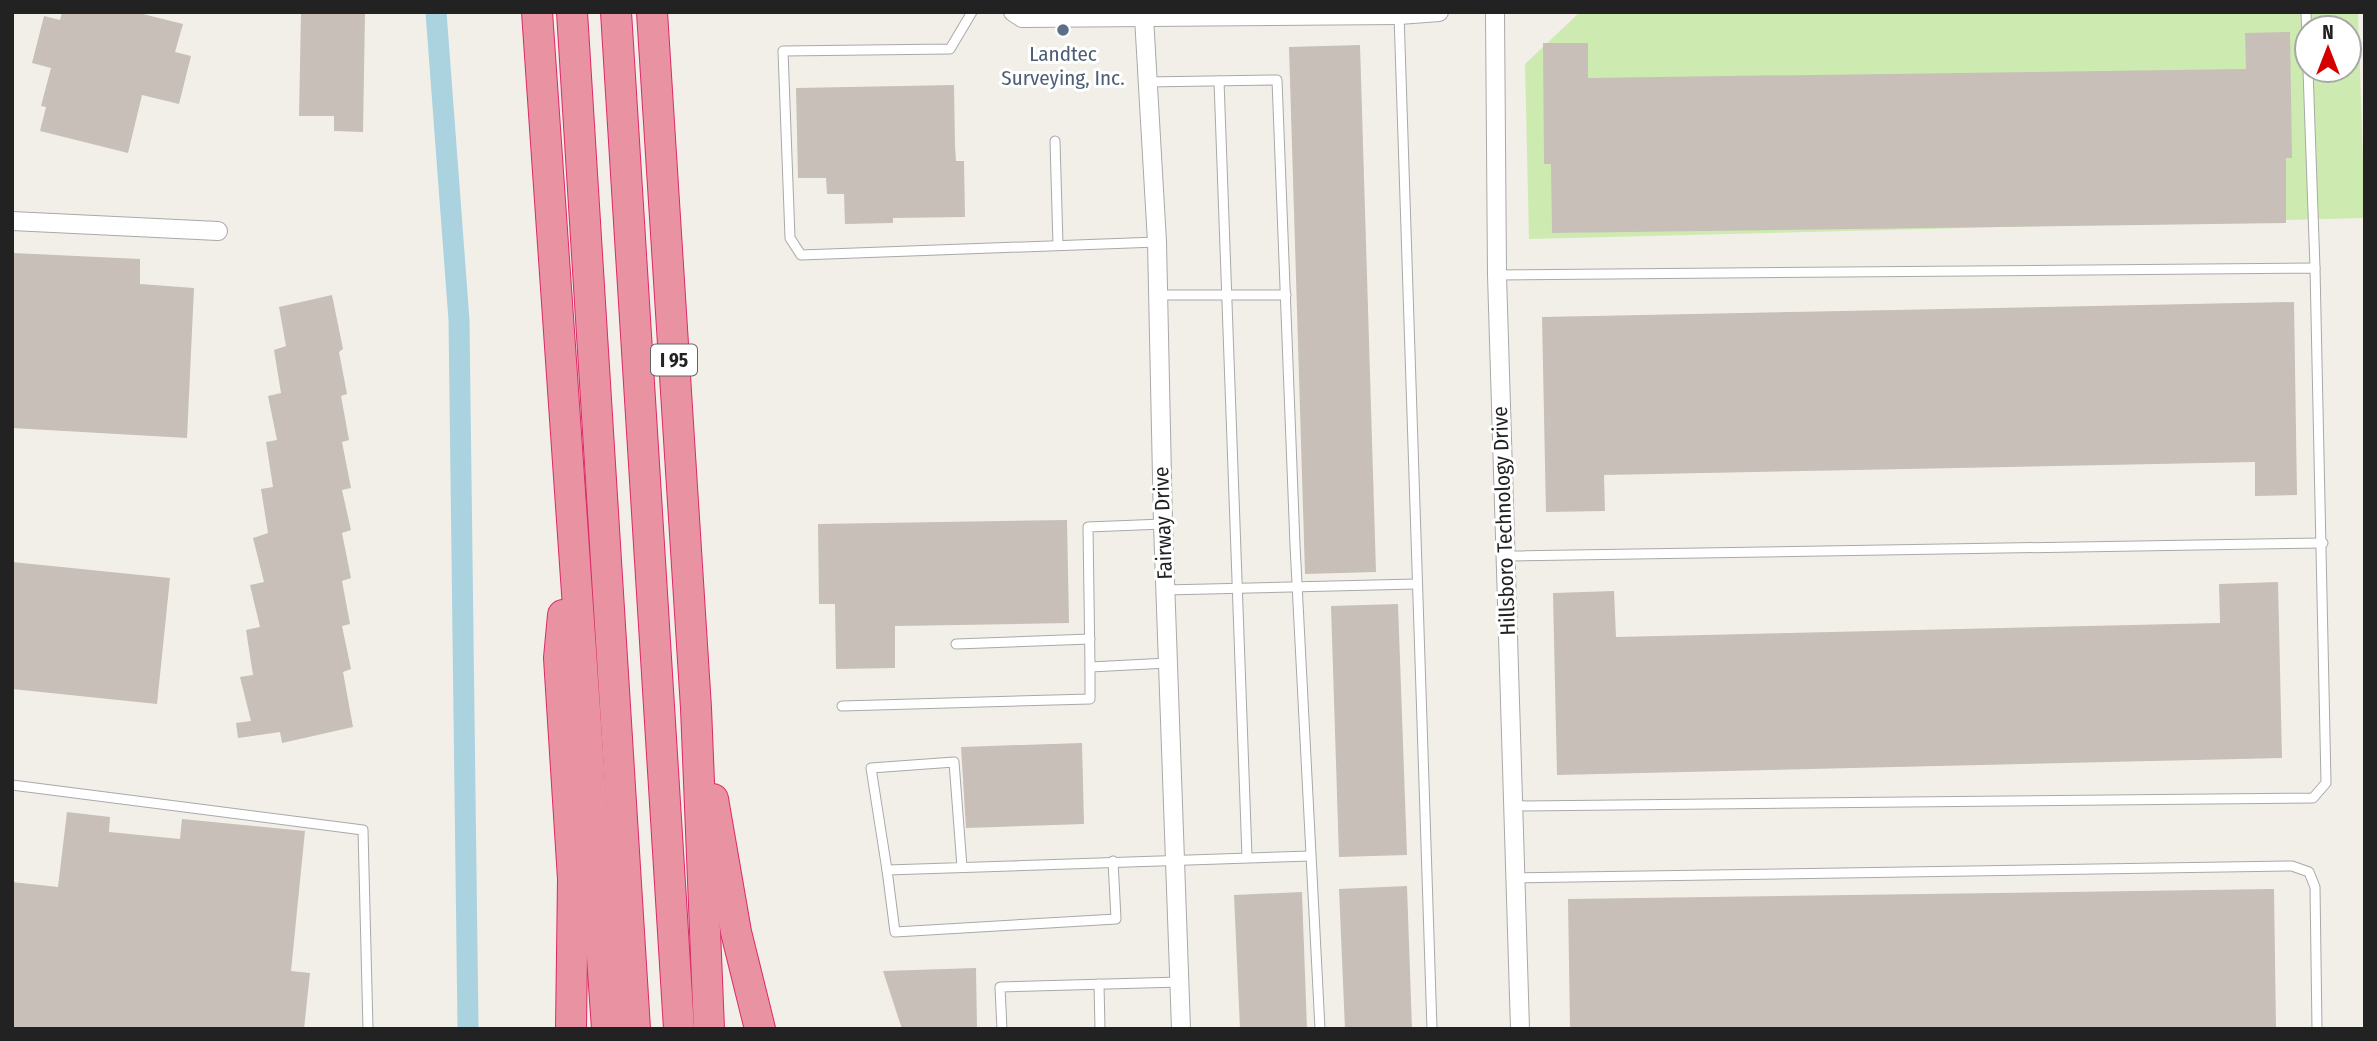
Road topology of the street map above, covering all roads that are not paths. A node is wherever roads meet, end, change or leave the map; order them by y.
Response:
1 (537, 12) edge
2 (572, 12) edge
3 (616, 12) edge
4 (652, 12) edge
5 (972, 12) edge
6 (1013, 12) edge
7 (1439, 12) edge
8 (1495, 12) edge
9 (1260, 14) edge
10 (1399, 14) edge
11 (1144, 17) junction
12 (1219, 81) junction
13 (1146, 82) junction
14 (2308, 84) edge
15 (1055, 141) dead end
16 (12, 220) edge
17 (218, 230) dead end
18 (1157, 242) junction
19 (1058, 245) junction
20 (2315, 268) junction
21 (1497, 275) junction
22 (1158, 295) junction
23 (1226, 295) junction
24 (1286, 295) junction
25 (573, 521) junction
26 (1163, 524) junction
27 (2323, 543) junction
28 (1506, 556) junction
29 (1416, 584) junction
30 (1297, 587) junction
31 (1237, 588) junction
32 (1165, 590) junction
33 (1090, 639) junction
34 (956, 644) dead end
35 (1168, 663) junction
36 (1090, 667) junction
37 (842, 706) dead end
38 (696, 708) junction
39 (12, 785) edge
40 (1513, 806) junction
41 (1311, 856) junction
42 (1247, 857) junction
43 (1175, 859) junction
44 (1113, 861) junction
45 (962, 867) junction
46 (887, 870) junction
47 (1515, 878) junction
48 (1180, 982) junction
49 (1099, 984) junction
50 (368, 1029) edge
51 (571, 1029) edge
52 (607, 1029) edge
53 (635, 1029) edge
54 (679, 1029) edge
55 (709, 1029) edge
56 (760, 1029) edge
57 (1002, 1029) edge
58 (1100, 1029) edge
59 (1181, 1029) edge
60 (1320, 1029) edge
61 (1432, 1029) edge
62 (1520, 1029) edge
63 (2317, 1029) edge

1 - 25 highway
2 - 53 highway
3 - 54 highway
4 - 38 highway, I 95
5 - 19 lane
6 - 11 street
7 - 10 street
8 - 21 street, Hillsboro Technology Drive
9 - 10 street
9 - 11 street
10 - 29 lane
11 - 13 street, Fairway Drive
12 - 13 lane
12 - 23 lane
12 - 24 lane
13 - 18 street, Fairway Drive
14 - 20 lane
15 - 19 lane
16 - 17 street
18 - 19 lane
18 - 22 street, Fairway Drive
20 - 21 lane
20 - 27 lane
21 - 28 street, Hillsboro Technology Drive
22 - 23 lane
22 - 26 street, Fairway Drive
23 - 24 lane
23 - 31 lane
24 - 30 lane
25 - 51 highway
25 - 52 highway
26 - 32 street, Fairway Drive
26 - 33 lane
27 - 28 lane
27 - 40 lane
28 - 40 street, Hillsboro Technology Drive
29 - 30 lane
29 - 61 lane
30 - 31 lane
30 - 41 lane
31 - 32 lane
31 - 42 lane
32 - 35 street, Fairway Drive
33 - 34 lane
33 - 36 lane
35 - 36 lane
35 - 43 street, Fairway Drive
36 - 37 lane
38 - 55 highway, I 95
38 - 56 highway
39 - 50 lane
40 - 47 street, Hillsboro Technology Drive
41 - 42 lane
41 - 60 lane
42 - 43 lane
43 - 44 lane
43 - 48 street, Fairway Drive
44 - 45 lane
44 - 46 lane
45 - 46 lane
45 - 46 lane
47 - 62 street, Hillsboro Technology Drive
47 - 63 lane
48 - 49 lane
48 - 59 street, Fairway Drive
49 - 57 lane
49 - 58 lane

